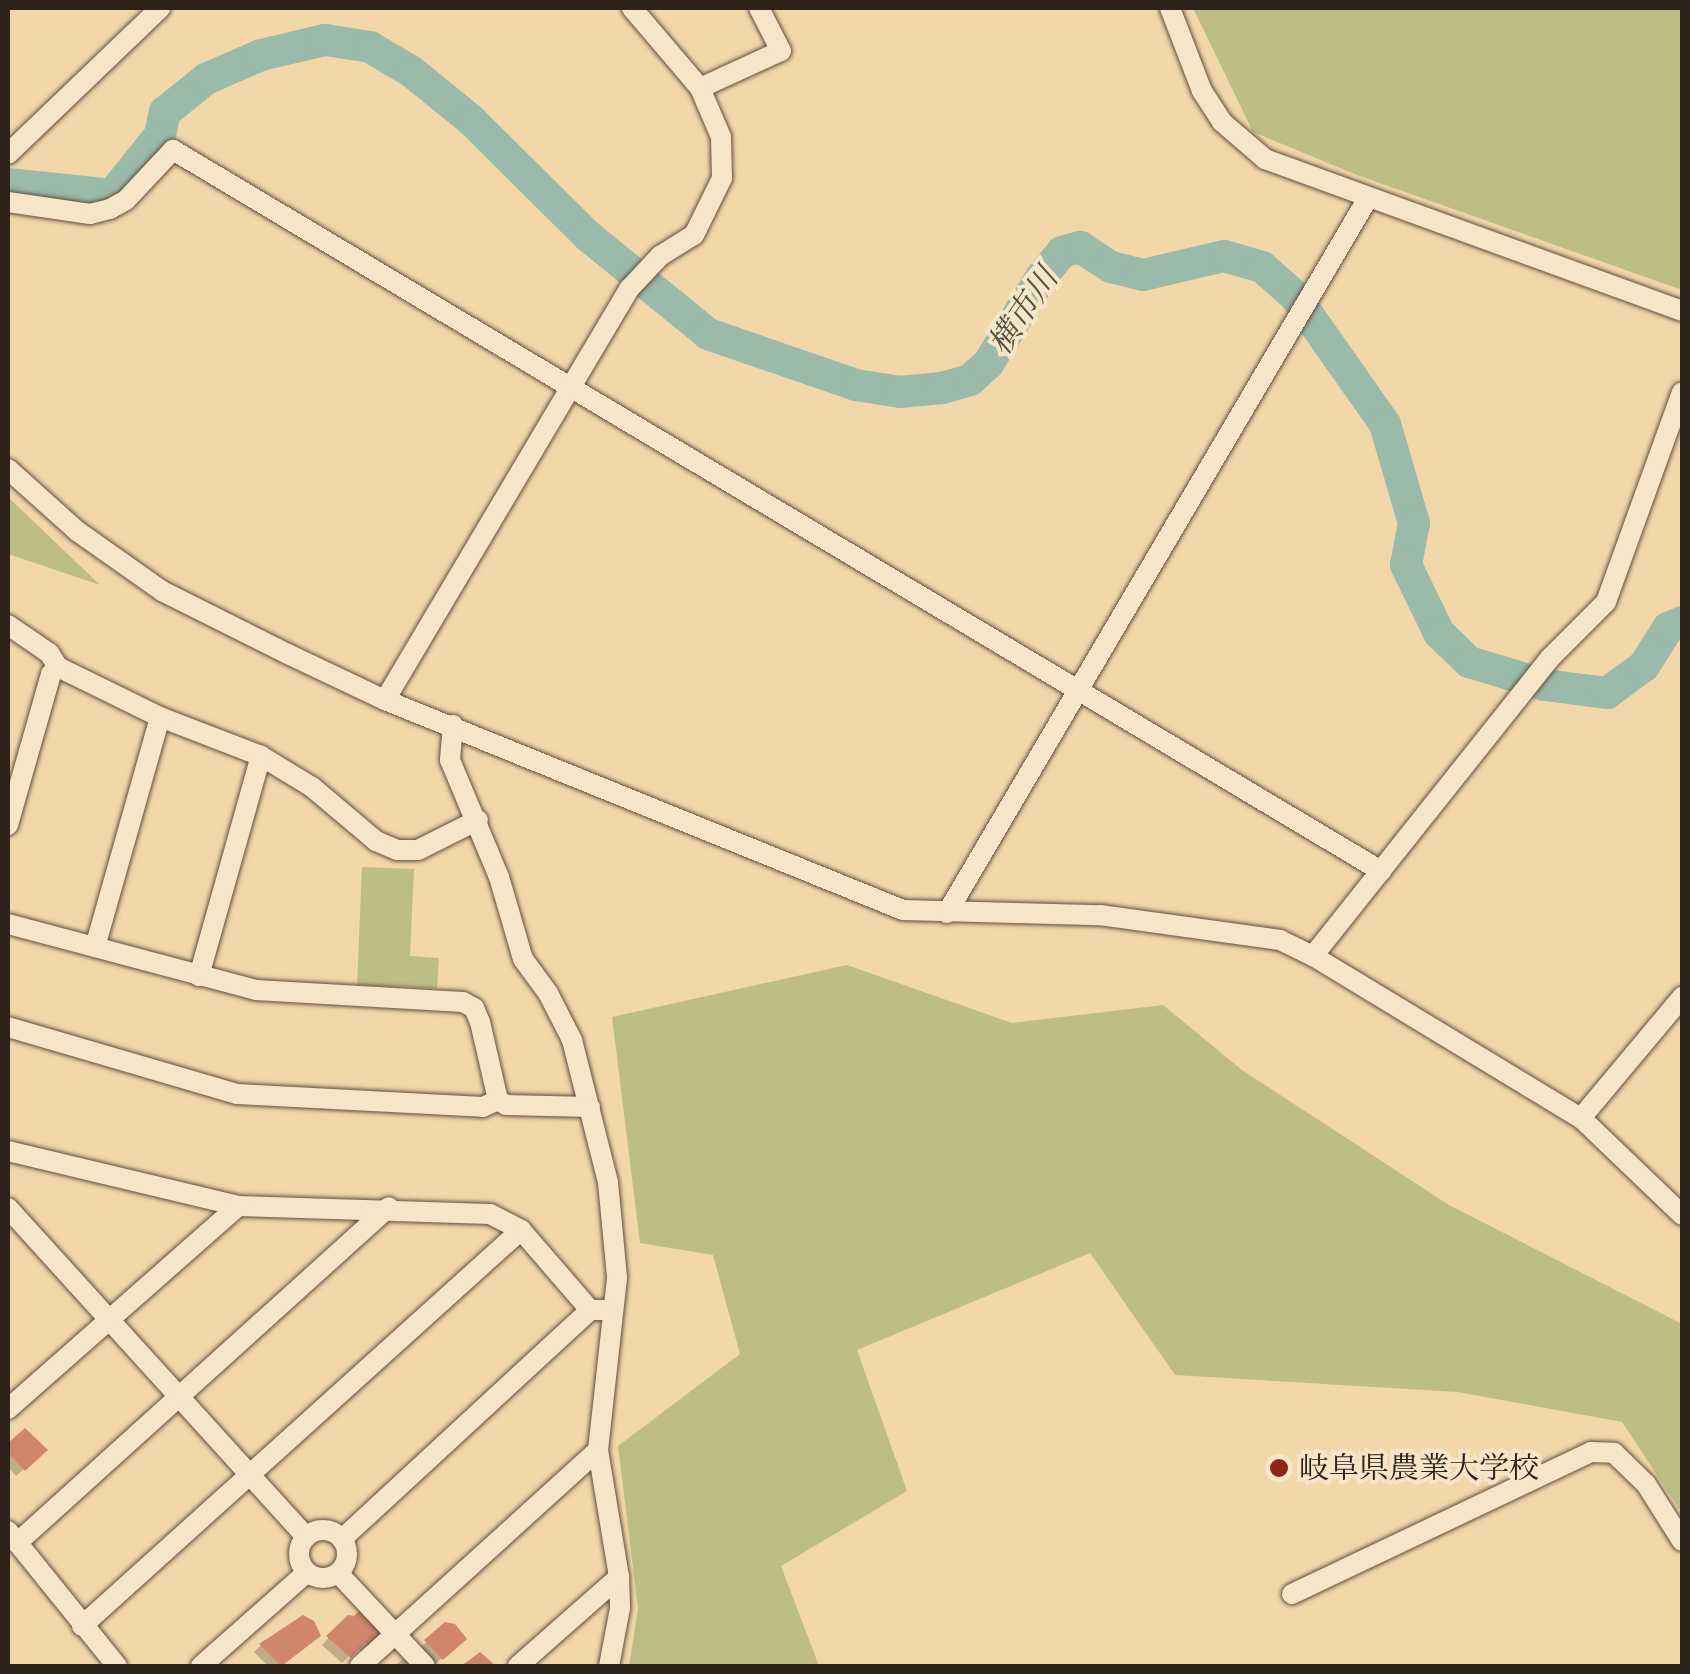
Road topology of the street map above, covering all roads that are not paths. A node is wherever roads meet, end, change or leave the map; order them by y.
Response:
1 (160, 8) edge
2 (632, 8) edge
3 (759, 8) edge
4 (1170, 8) edge
5 (700, 88) junction
6 (8, 154) edge
7 (1368, 198) junction
8 (8, 202) edge
9 (1682, 311) edge
10 (571, 383) junction
11 (1682, 392) edge
12 (8, 468) edge
13 (8, 624) edge
14 (58, 667) junction
15 (1080, 687) junction
16 (385, 700) junction
17 (160, 717) junction
18 (453, 725) junction
19 (261, 756) junction
20 (478, 820) junction
21 (8, 822) edge
22 (1381, 870) junction
23 (947, 913) junction
24 (8, 924) edge
25 (95, 947) junction
26 (1313, 956) junction
27 (199, 976) junction
28 (1682, 997) edge
29 (8, 1027) edge
30 (498, 1100) junction
31 (590, 1107) junction
32 (1581, 1118) junction
33 (8, 1151) edge
34 (238, 1206) junction
35 (8, 1208) edge
36 (389, 1208) junction
37 (1682, 1214) edge
38 (521, 1230) junction
39 (590, 1310) junction
40 (616, 1310) junction
41 (108, 1317) junction
42 (179, 1398) junction
43 (8, 1408) edge
44 (598, 1450) junction
45 (250, 1478) junction
46 (12, 1537) edge
47 (306, 1537) junction
48 (342, 1539) junction
49 (1682, 1541) edge
50 (306, 1572) junction
51 (338, 1573) junction
52 (619, 1576) junction
53 (1292, 1594) dead end
54 (82, 1626) junction
55 (396, 1634) junction
56 (117, 1666) edge
57 (201, 1666) edge
58 (360, 1666) edge
59 (426, 1666) edge
60 (518, 1666) edge
61 (609, 1666) edge

1 - 6 street
2 - 5 street
3 - 5 street
4 - 7 street
5 - 10 street
7 - 9 street
7 - 15 street
8 - 10 street
10 - 15 street
10 - 16 street
11 - 22 street
12 - 16 street
13 - 14 street
14 - 17 street
14 - 21 street
15 - 22 street
15 - 23 street
16 - 18 street
17 - 19 street
17 - 25 street
18 - 20 street
18 - 23 street
19 - 20 street
19 - 27 street
20 - 31 street
22 - 26 street
23 - 26 street
24 - 25 street
25 - 27 street
26 - 32 street
27 - 30 street
28 - 32 street
29 - 30 street
30 - 31 street
31 - 40 street
32 - 37 street
33 - 34 street
34 - 36 street
34 - 41 street
35 - 41 street
36 - 38 street
36 - 42 street
38 - 39 street
38 - 45 street
39 - 40 street
39 - 48 street
40 - 44 street
41 - 42 street
41 - 43 street
42 - 45 street
42 - 46 street
44 - 52 street
44 - 55 street
45 - 47 street
45 - 54 street
46 - 54 street
47 - 48 street
47 - 50 street
48 - 51 street
49 - 53 street
50 - 51 street
50 - 57 street
51 - 55 street
52 - 60 street
52 - 61 street
54 - 56 street
55 - 58 street
55 - 59 street

